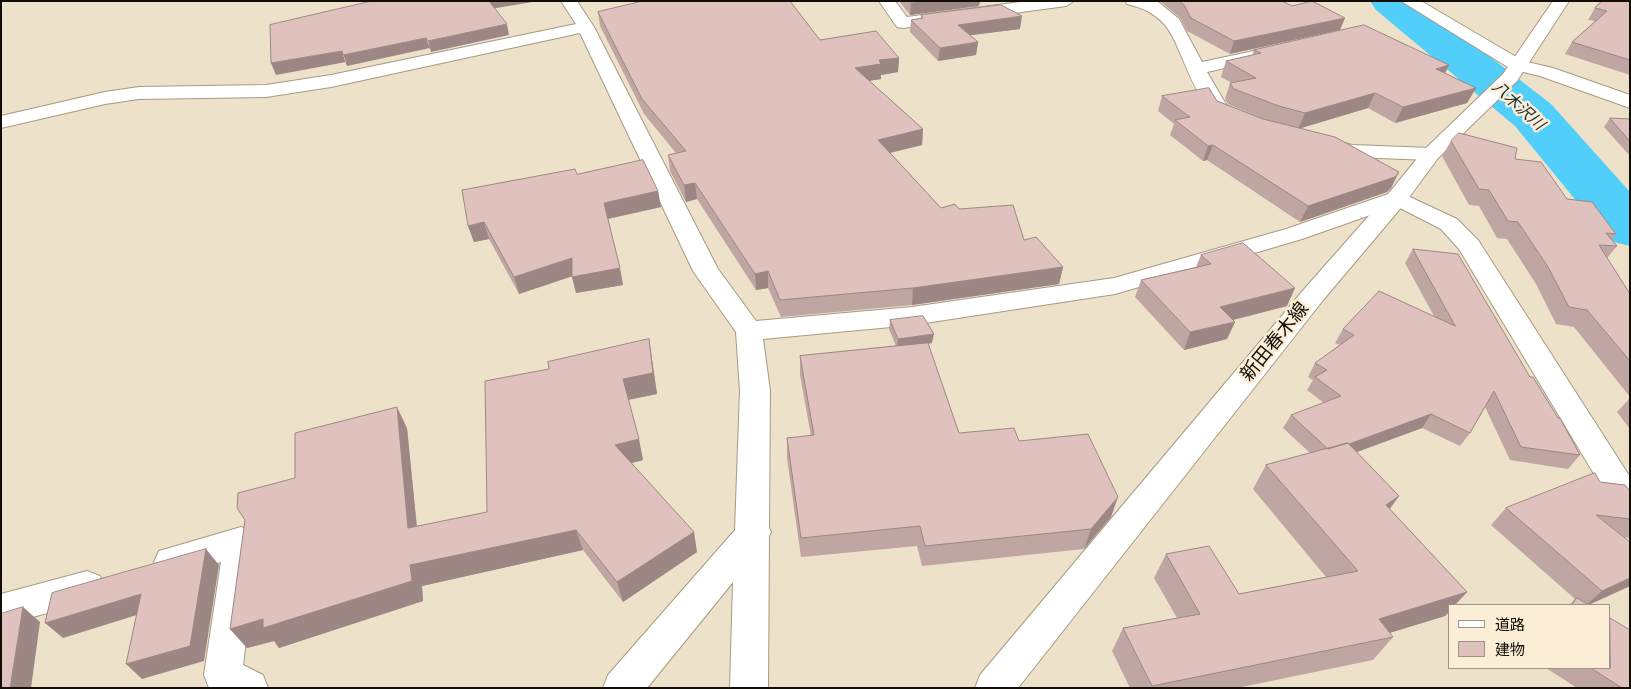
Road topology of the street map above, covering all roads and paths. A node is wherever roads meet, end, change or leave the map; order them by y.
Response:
1 (568, 1) edge
2 (887, 1) edge
3 (1066, 1) edge
4 (1133, 1) edge
5 (1409, 1) edge
6 (1561, 1) edge
7 (586, 27) junction
8 (1282, 50) edge
9 (1196, 69) junction
10 (1513, 71) junction
11 (1626, 97) edge
12 (1247, 121) edge
13 (1, 122) edge
14 (1308, 140) edge
15 (1432, 154) junction
16 (1397, 198) junction
17 (749, 332) junction
18 (1630, 505) edge
19 (754, 532) junction
20 (1, 610) edge
21 (249, 688) edge
22 (622, 688) edge
23 (749, 688) edge
24 (994, 688) edge

1 - 7 street
2 - 3 street
4 - 9 street
5 - 10 street
6 - 10 street, 新田春木線
7 - 13 street
7 - 17 street
8 - 9 street
9 - 12 street
10 - 11 street
10 - 15 street, 新田春木線
14 - 15 street
15 - 16 street, 新田春木線
16 - 17 street
16 - 18 street
16 - 24 street, 新田春木線
17 - 19 street
19 - 22 street
19 - 23 street
20 - 21 street

